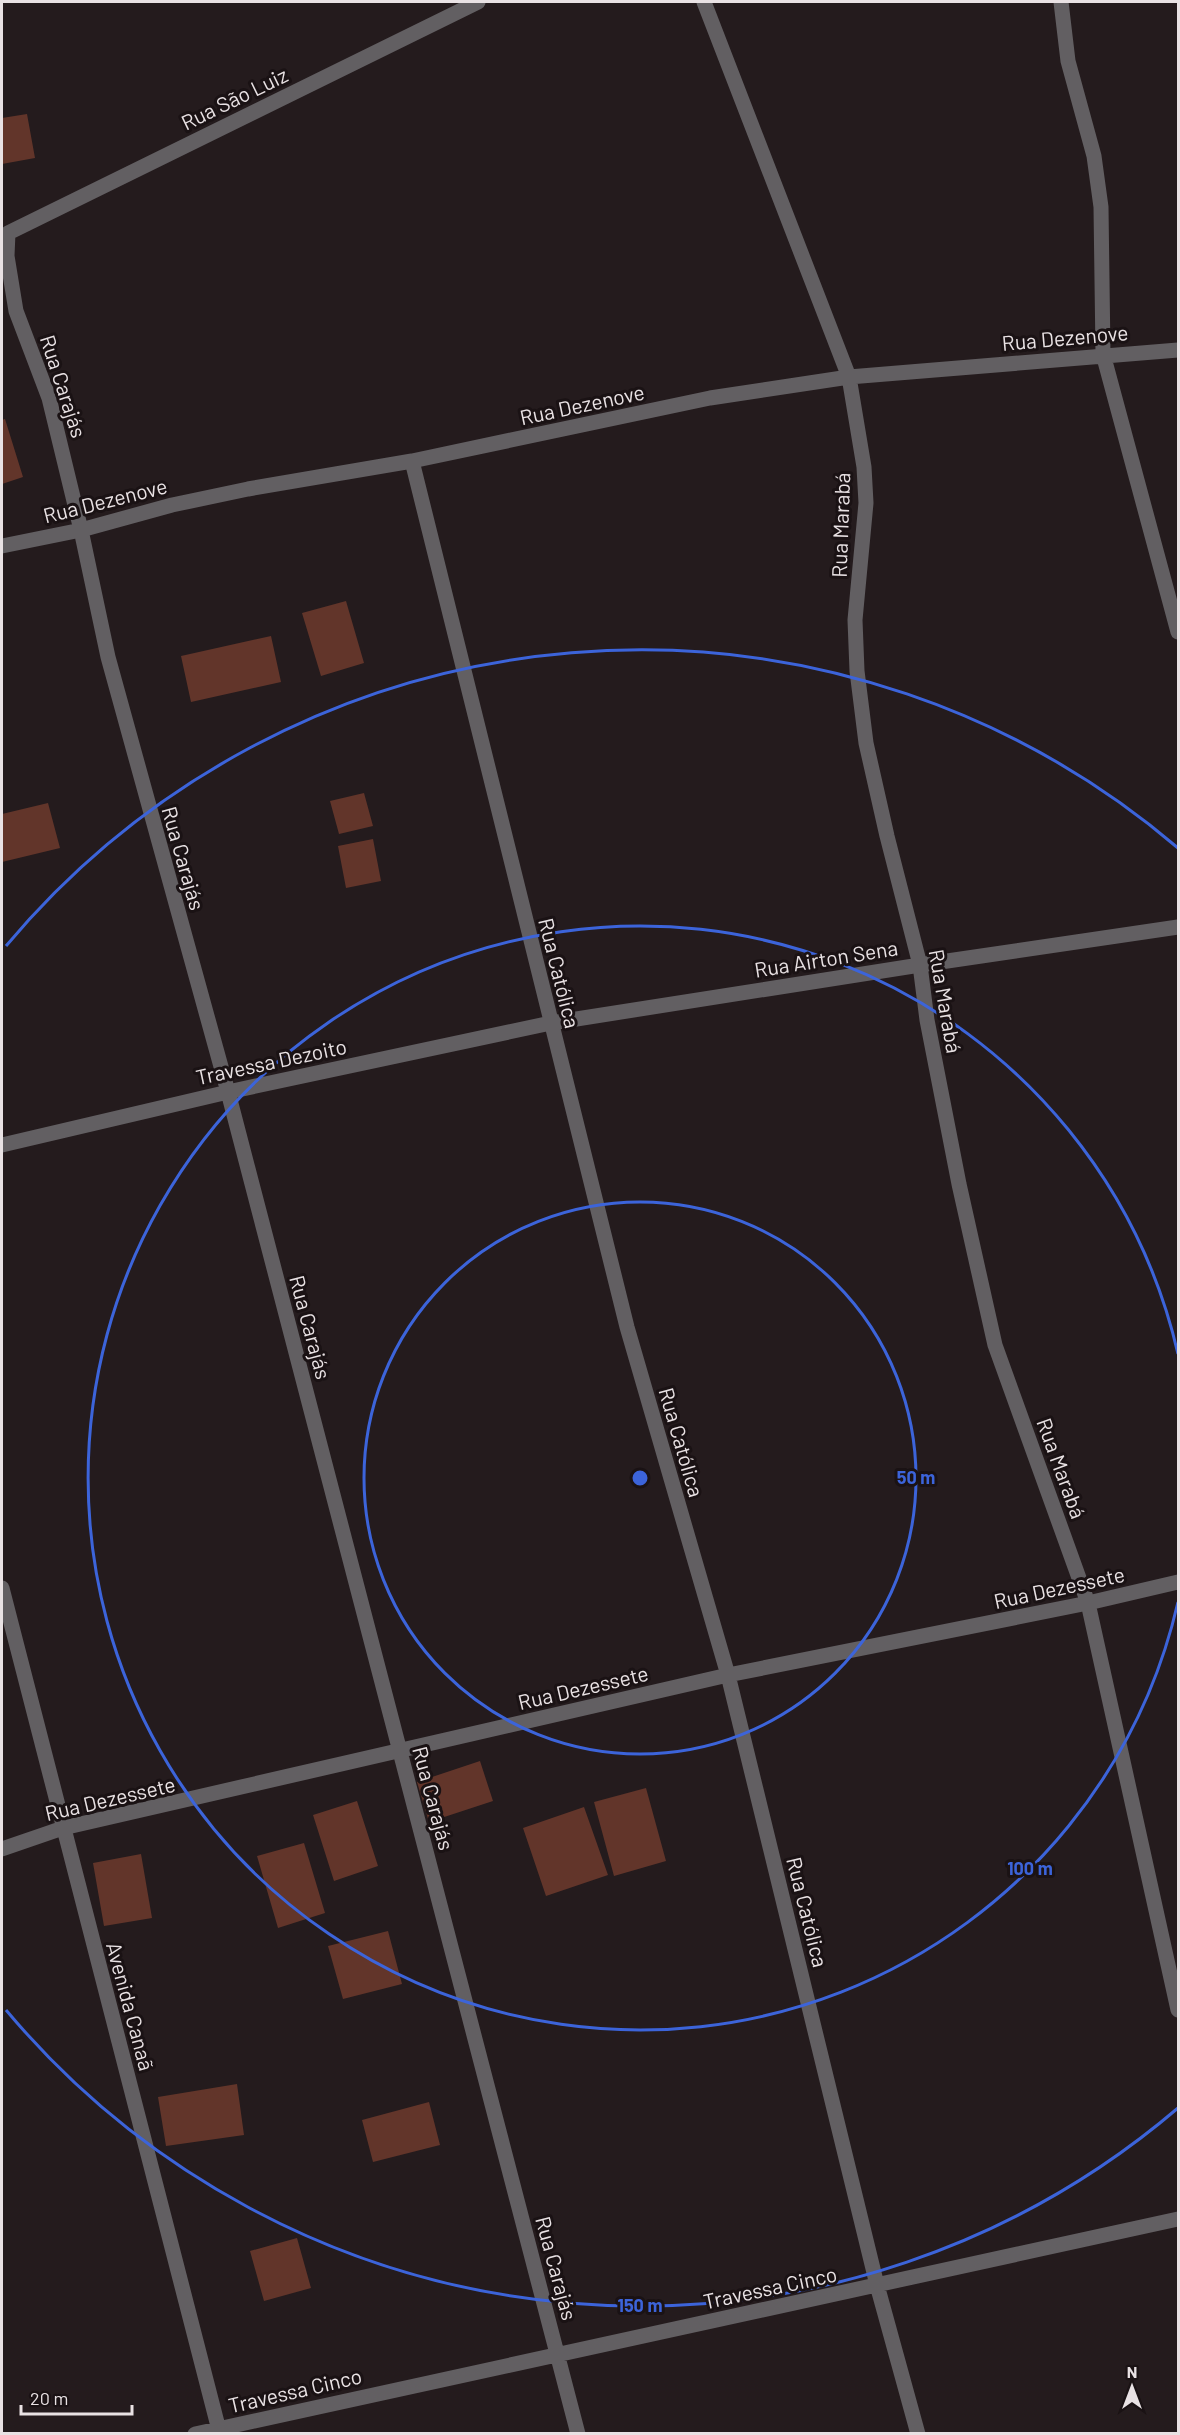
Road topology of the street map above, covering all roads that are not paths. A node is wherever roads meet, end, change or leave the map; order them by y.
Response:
1 (478, 2) edge
2 (704, 2) edge
3 (1061, 2) edge
4 (8, 233) joint
5 (1179, 350) edge
6 (1103, 354) junction
7 (849, 377) junction
8 (412, 461) junction
9 (81, 530) junction
10 (2, 546) edge
11 (1179, 632) edge
12 (1179, 927) edge
13 (920, 964) junction
14 (551, 1023) junction
15 (228, 1092) junction
16 (2, 1145) edge
17 (1179, 1582) edge
18 (2, 1588) edge
19 (1088, 1603) junction
20 (728, 1675) junction
21 (399, 1750) junction
22 (63, 1828) junction
23 (2, 1849) edge
24 (1179, 2010) edge
25 (1179, 2219) edge
26 (877, 2285) junction
27 (558, 2354) junction
28 (219, 2431) edge
29 (195, 2433) edge
30 (578, 2433) edge
31 (918, 2433) edge

1 - 4 street, Rua São Luiz
2 - 7 street, Rua Marabá
3 - 6 street
4 - 9 street, Rua Carajás
5 - 6 street, Rua Dezenove
6 - 7 street, Rua Dezenove
6 - 11 street
7 - 8 street, Rua Dezenove
7 - 13 street, Rua Marabá
8 - 9 street, Rua Dezenove
8 - 14 street, Rua Católica
9 - 10 street, Rua Dezenove
9 - 15 street, Rua Carajás
12 - 13 street, Rua Airton Sena
13 - 14 street, Rua Airton Sena
13 - 19 street, Rua Marabá
14 - 15 street, Travessa Dezoito
14 - 20 street, Rua Católica
15 - 16 street, Travessa Dezoito
15 - 21 street, Rua Carajás
17 - 19 street, Rua Dezessete
18 - 22 street, Avenida Canaã
19 - 20 street, Rua Dezessete
19 - 24 street, Rua Marabá
20 - 21 street, Rua Dezessete
20 - 26 street, Rua Católica
21 - 22 street, Rua Dezessete
21 - 27 street, Rua Carajás
22 - 23 street, Rua Dezessete
22 - 28 street, Avenida Canaã
25 - 26 street, Travessa Cinco
26 - 27 street, Travessa Cinco
26 - 31 street, Rua Católica
27 - 28 street, Travessa Cinco
27 - 30 street, Rua Carajás
28 - 29 street, Travessa Cinco

